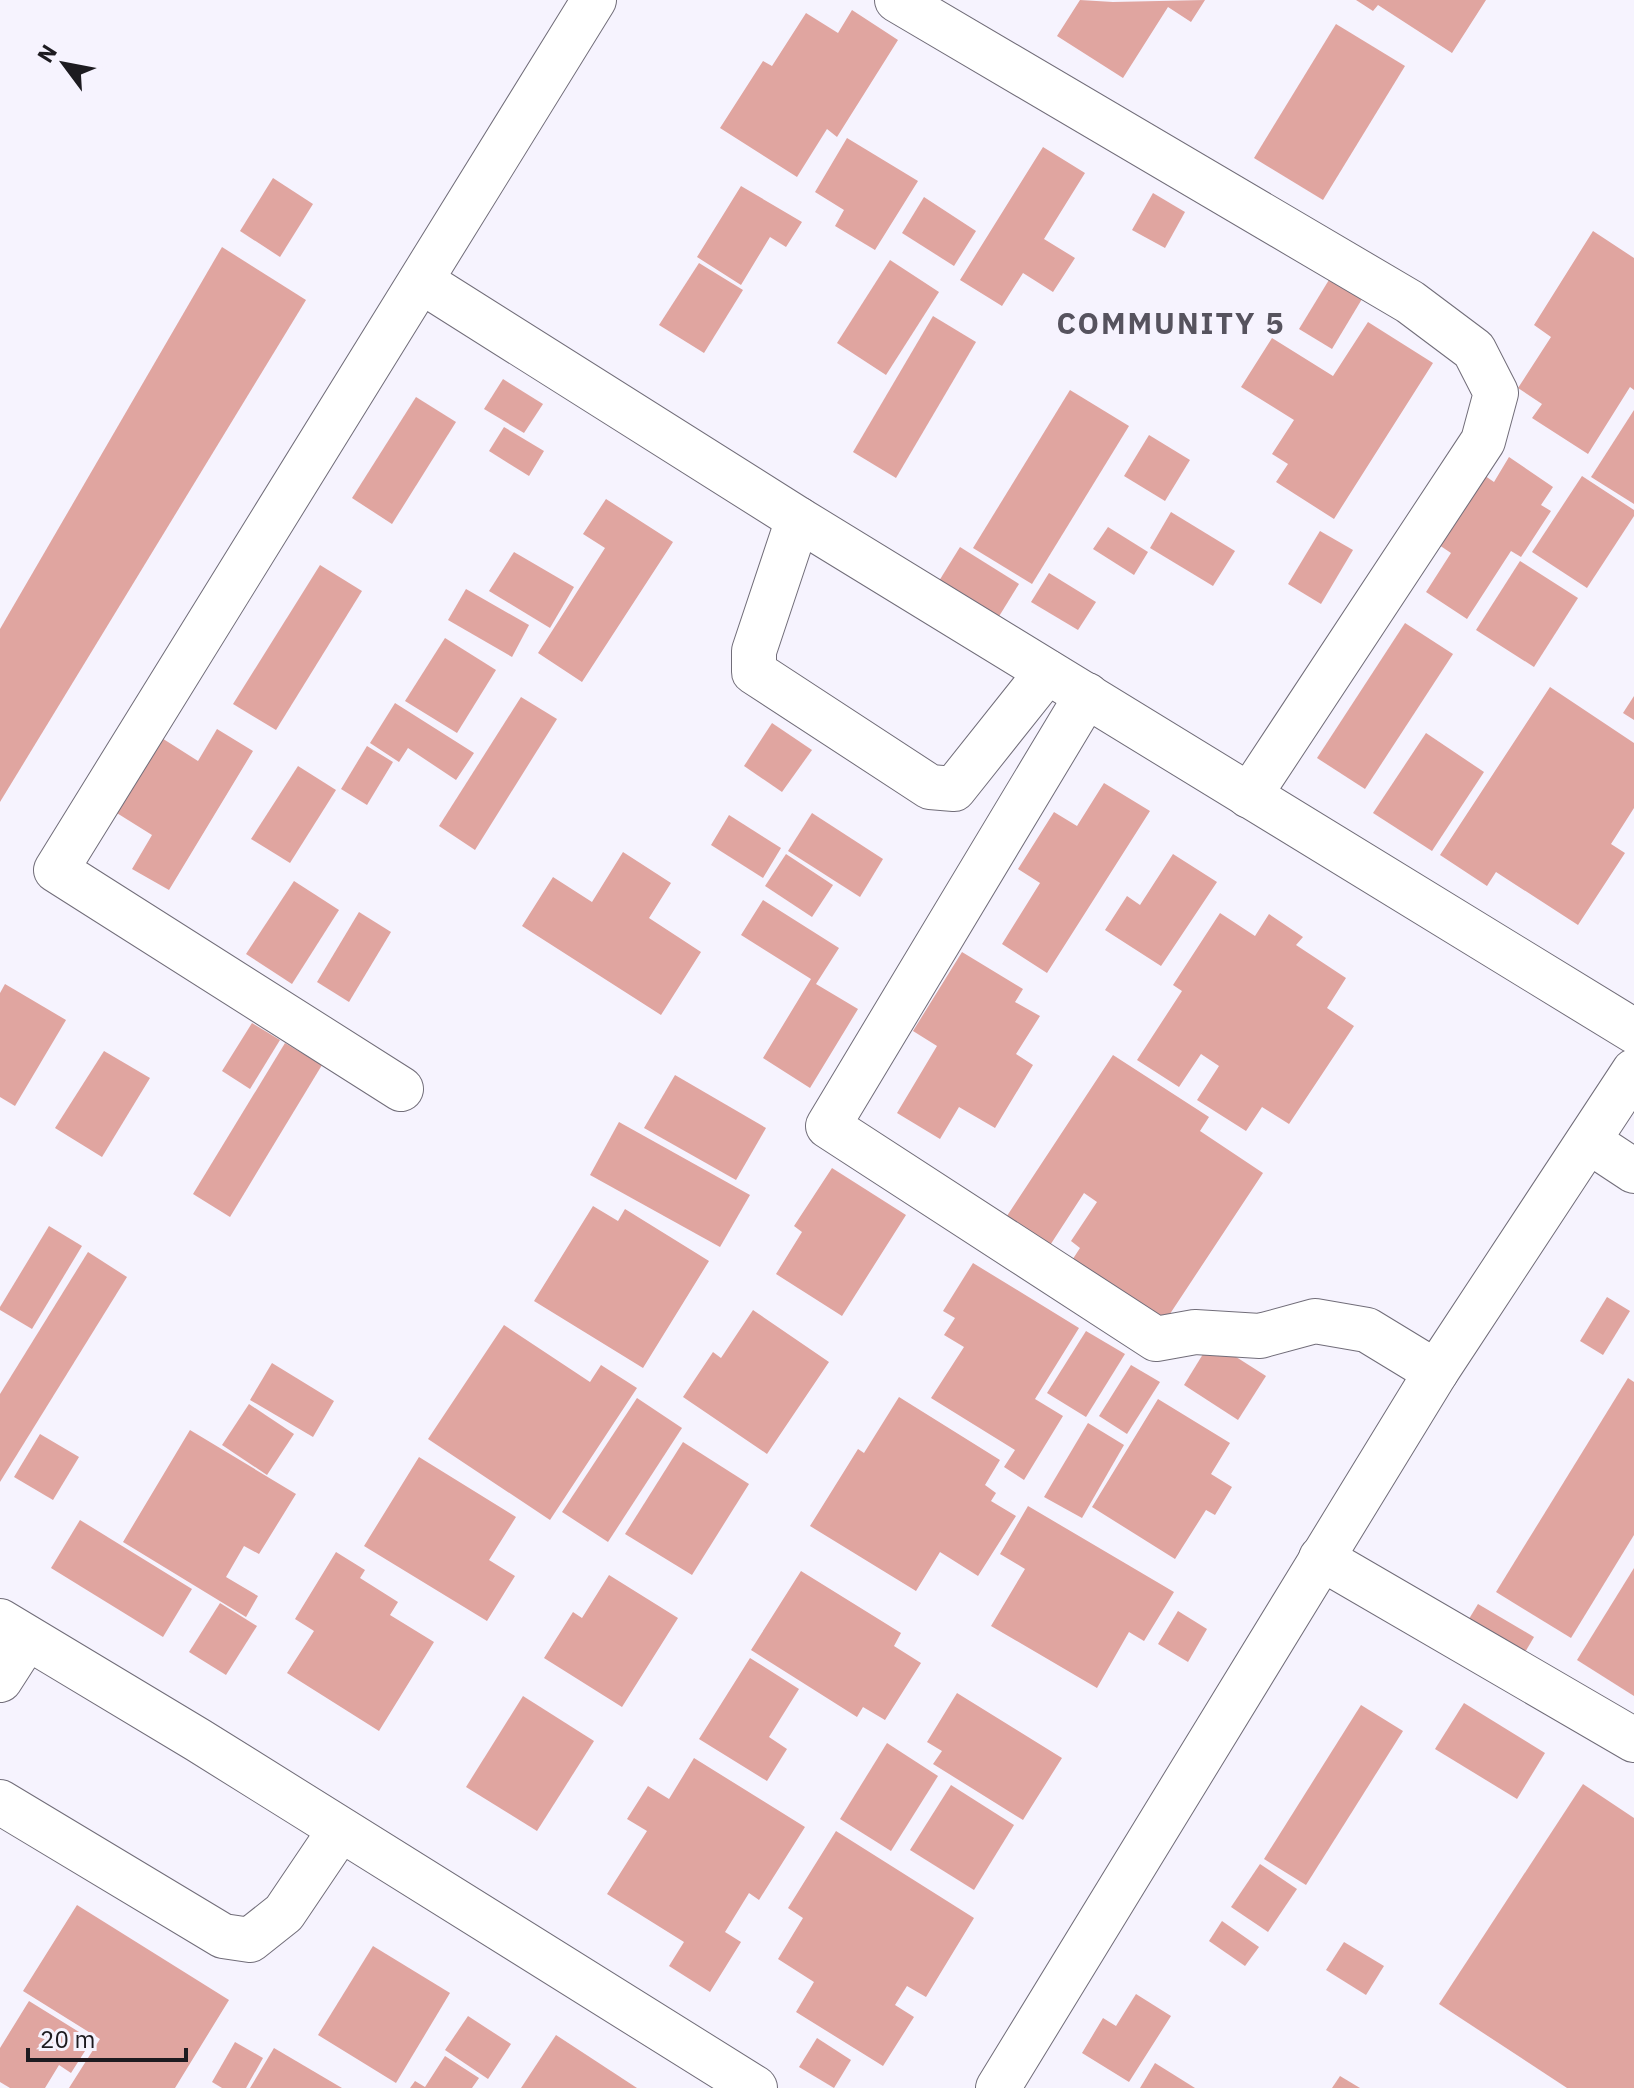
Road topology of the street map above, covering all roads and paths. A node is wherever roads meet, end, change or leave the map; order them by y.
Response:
1 (594, 0) edge
2 (897, 0) edge
3 (421, 281) junction
4 (798, 519) junction
5 (1047, 672) junction
6 (1087, 695) junction
7 (1249, 796) junction
8 (1634, 1031) edge
9 (1634, 1071) edge
10 (401, 1089) dead end
11 (1590, 1142) junction
12 (1634, 1171) edge
13 (1436, 1372) junction
14 (1321, 1558) junction
15 (13, 1629) edge
16 (0, 1680) edge
17 (1634, 1740) edge
18 (0, 1802) edge
19 (340, 1830) junction
20 (755, 2088) edge
21 (998, 2088) edge

1 - 3 street
2 - 7 street
3 - 4 street
3 - 10 street
4 - 5 street
4 - 5 street
5 - 6 street
6 - 7 street
6 - 13 street
7 - 8 street
9 - 11 street
11 - 12 street
11 - 13 street
13 - 14 street
14 - 17 street
14 - 21 street
15 - 16 street
15 - 19 street
18 - 19 street
19 - 20 street

